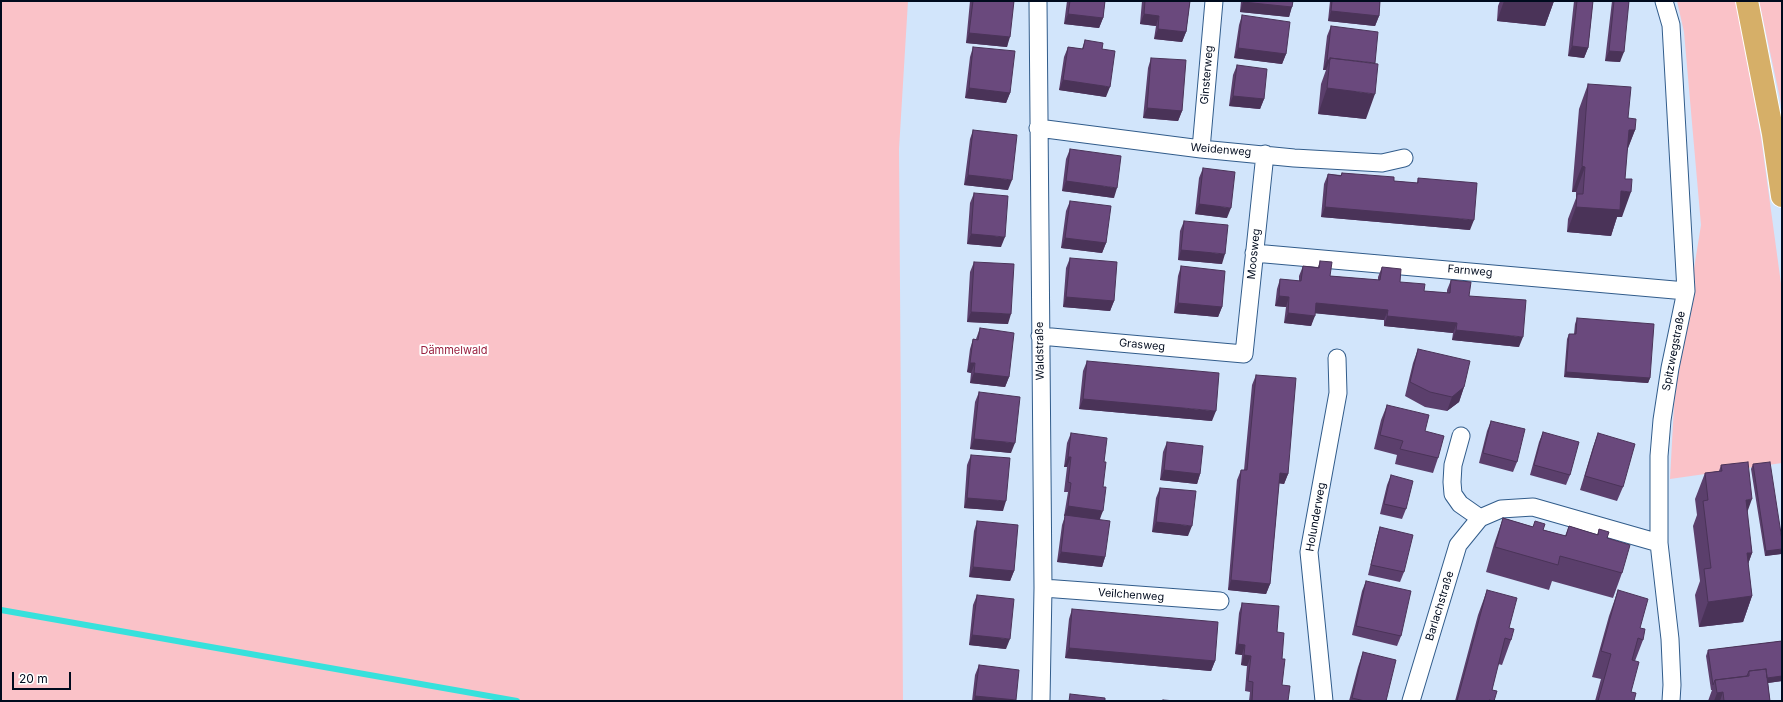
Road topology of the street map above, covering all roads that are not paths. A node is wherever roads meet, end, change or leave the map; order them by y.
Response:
1 (1038, 1) edge
2 (1214, 1) edge
3 (1664, 1) edge
4 (1747, 1) edge
5 (1038, 128) junction
6 (1201, 148) junction
7 (1264, 154) junction
8 (1404, 158) dead end
9 (1782, 196) edge
10 (1254, 253) junction
11 (1686, 291) junction
12 (1040, 336) junction
13 (1244, 354) joint
14 (1337, 358) dead end
15 (1461, 436) dead end
16 (1480, 518) junction
17 (1659, 543) junction
18 (1043, 588) junction
19 (1220, 601) dead end
20 (1041, 701) edge
21 (1324, 701) edge
22 (1411, 701) edge
23 (1671, 701) edge

1 - 5 street, Waldstraße
2 - 6 street, Ginsterweg
3 - 11 street, Spitzwegstraße
4 - 9 main road
5 - 6 street, Weidenweg
5 - 12 street, Waldstraße
6 - 7 street, Weidenweg
7 - 8 street, Weidenweg
7 - 10 street, Moosweg
10 - 11 street, Farnweg
10 - 13 street, Moosweg
11 - 17 street, Spitzwegstraße
12 - 13 street, Grasweg
12 - 18 street, Waldstraße
14 - 21 street, Holunderweg
15 - 16 street
16 - 17 street, Barlachstraße
16 - 22 street, Barlachstraße
17 - 23 street, Spitzwegstraße
18 - 19 street, Veilchenweg
18 - 20 street, Waldstraße

